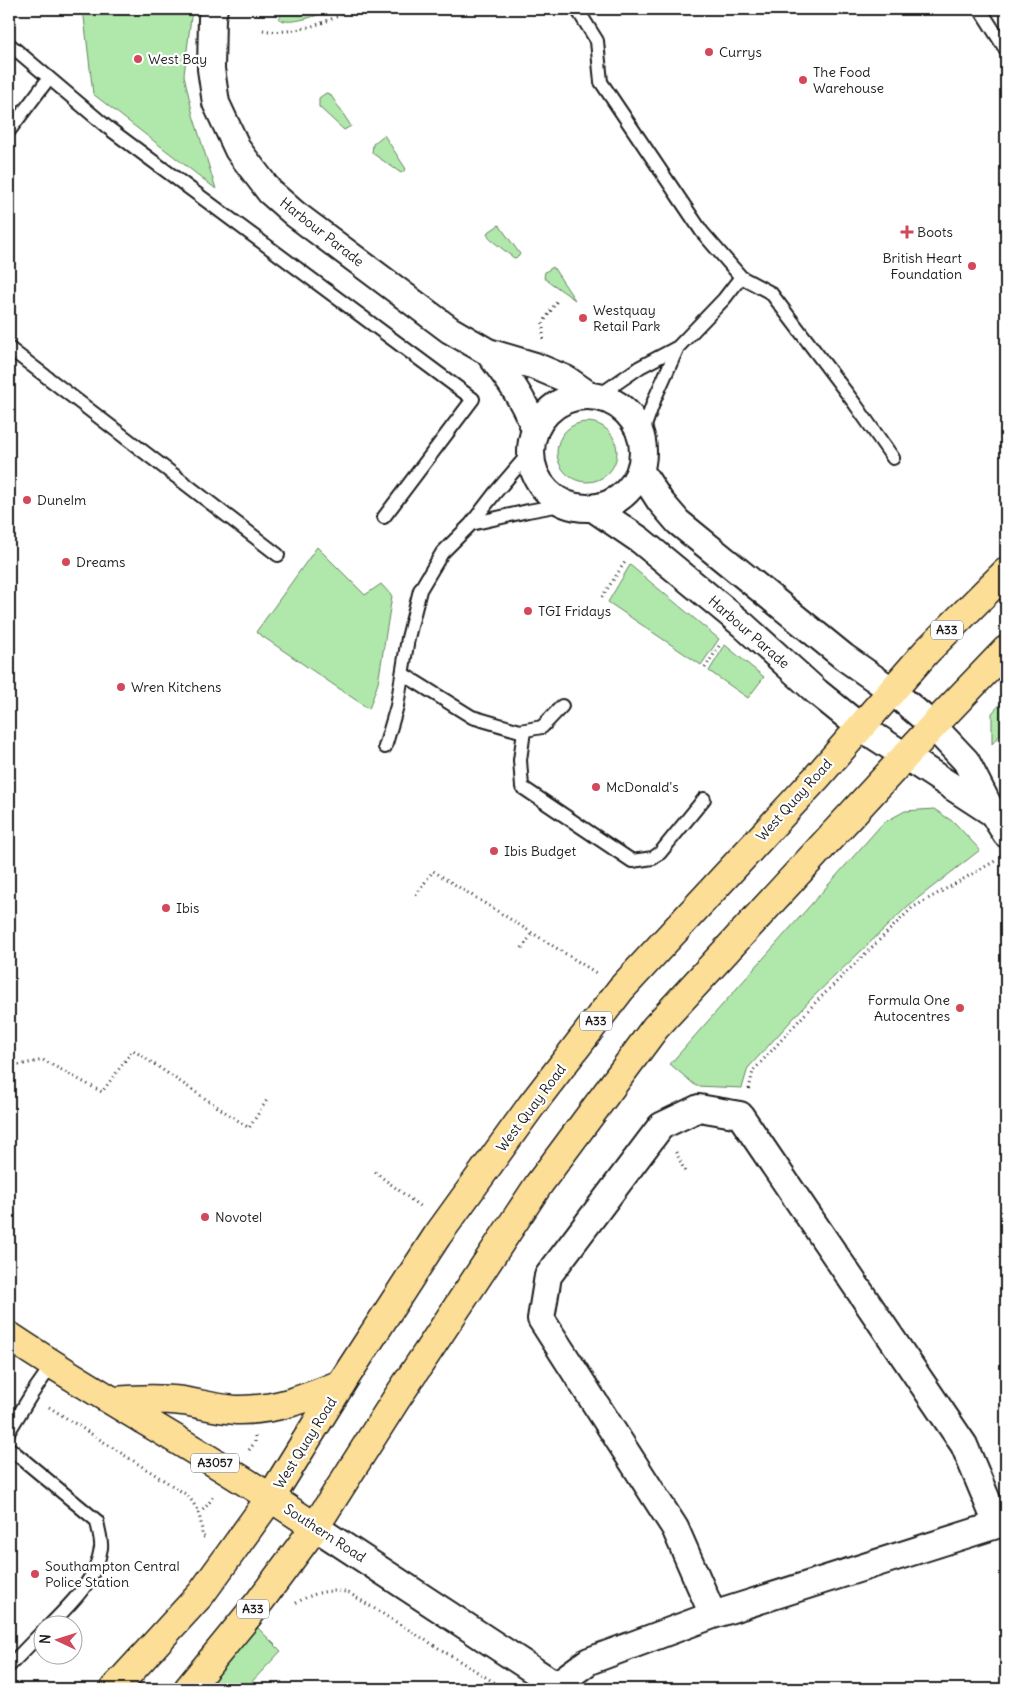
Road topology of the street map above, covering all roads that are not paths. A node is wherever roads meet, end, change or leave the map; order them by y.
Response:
1 (214, 9) edge
2 (577, 9) edge
3 (980, 9) edge
4 (9, 44) edge
5 (1006, 50) edge
6 (49, 78) junction
7 (9, 131) edge
8 (742, 277) junction
9 (678, 347) junction
10 (9, 348) edge
11 (488, 352) junction
12 (593, 396) junction
13 (641, 437) junction
14 (533, 440) junction
15 (893, 458) dead end
16 (640, 470) junction
17 (566, 504) junction
18 (593, 508) junction
19 (384, 517) dead end
20 (471, 524) junction
21 (278, 555) dead end
22 (1006, 572) edge
23 (1006, 650) edge
24 (403, 674) junction
25 (891, 690) junction
26 (562, 706) dead end
27 (859, 726) junction
28 (933, 726) junction
29 (524, 731) junction
30 (385, 747) dead end
31 (905, 757) junction
32 (704, 799) dead end
33 (992, 812) junction
34 (1006, 834) edge
35 (9, 1336) edge
36 (52, 1365) junction
37 (341, 1384) junction
38 (114, 1401) junction
39 (9, 1431) edge
40 (9, 1448) edge
41 (271, 1497) junction
42 (1002, 1523) edge
43 (315, 1527) junction
44 (713, 1615) junction
45 (58, 1616) edge
46 (32, 1642) edge
47 (9, 1666) edge
48 (559, 1687) edge
49 (114, 1689) edge
50 (188, 1689) edge

1 - 11 street, Harbour Parade
2 - 8 lane
3 - 5 lane
4 - 6 lane
6 - 7 lane
6 - 19 lane
8 - 9 lane
8 - 15 lane
9 - 12 lane
9 - 13 lane
10 - 21 lane
11 - 12 street, Harbour Parade
11 - 14 street, Harbour Parade
12 - 13 street
12 - 14 street
13 - 16 street
14 - 17 street
14 - 20 lane
16 - 18 street
16 - 25 street
17 - 18 street
17 - 20 lane
18 - 27 street, Harbour Parade
20 - 24 lane
22 - 25 main road, West Quay Road / A33
23 - 28 main road, A33
24 - 29 lane
24 - 30 lane
25 - 27 main road, West Quay Road / A33
25 - 28 street
26 - 29 lane
27 - 31 street, Harbour Parade
27 - 37 main road, West Quay Road / A33
28 - 31 main road, A33
28 - 33 street
29 - 32 lane
31 - 33 street, Harbour Parade
31 - 43 main road, A33
33 - 34 street
35 - 36 main road, Southern Road / A3057
36 - 38 main road, Southern Road / A3057
36 - 39 lane
37 - 38 main road
37 - 41 main road, West Quay Road / A33
38 - 41 main road, Southern Road / A3057
40 - 45 lane
41 - 43 main road, Southern Road / A3057
41 - 49 main road, West Quay Road / A33
42 - 44 street
42 - 44 street
43 - 48 street, Southern Road
43 - 50 main road, A33
44 - 48 street
46 - 47 lane

